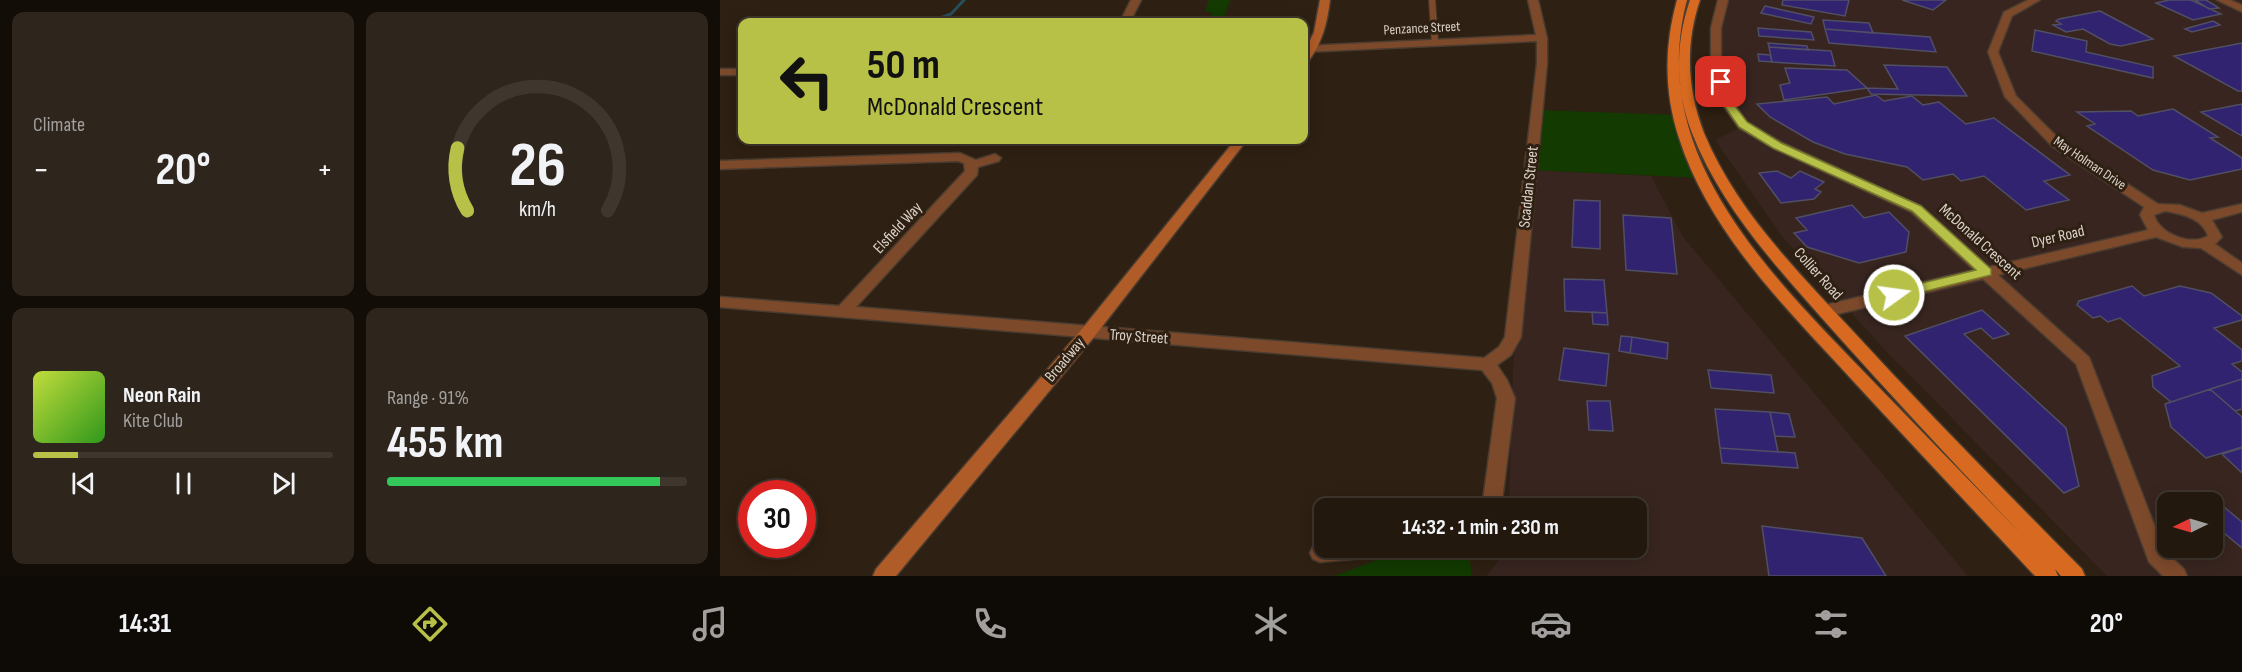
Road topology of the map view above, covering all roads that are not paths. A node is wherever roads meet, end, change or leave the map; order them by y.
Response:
1 (1136, 0) edge
2 (1325, 0) edge
3 (1432, 0) edge
4 (1533, 0) edge
5 (1682, 0) edge
6 (1695, 0) edge
7 (1723, 0) edge
8 (2035, 0) edge
9 (2222, 0) edge
10 (2242, 9) edge
11 (1127, 18) edge
12 (1542, 38) junction
13 (1435, 42) junction
14 (1308, 49) edge
15 (720, 72) edge
16 (738, 72) edge
17 (1238, 144) edge
18 (995, 158) dead end
19 (720, 165) edge
20 (972, 165) junction
21 (2155, 208) junction
22 (2242, 208) edge
23 (2200, 218) junction
24 (2158, 232) junction
25 (2205, 244) junction
26 (2242, 270) edge
27 (1986, 272) junction
28 (720, 302) edge
29 (843, 312) junction
30 (1825, 312) junction
31 (1088, 333) junction
32 (1487, 364) junction
33 (1493, 498) edge
34 (883, 576) edge
35 (2048, 576) edge
36 (2074, 576) edge
37 (2177, 576) edge

1 - 11 street
2 - 14 street
3 - 13 lane
4 - 12 street, Scaddan Street
5 - 35 main road
6 - 30 main road, Collier Road
7 - 27 street, McDonald Crescent
8 - 21 street, May Holman Drive
9 - 10 street
12 - 13 street, Penzance Street
12 - 32 street, Scaddan Street
13 - 14 street, Penzance Street
15 - 16 street
17 - 31 street, Broadway
18 - 20 street
19 - 20 street
20 - 29 street, Elsfield Way
21 - 23 street
21 - 24 street
22 - 23 street
23 - 25 street
24 - 25 street
24 - 27 street, Dyer Road
25 - 26 street
27 - 30 street, Dyer Road
27 - 37 street, McDonald Crescent
28 - 29 street, Troy Street
29 - 31 street, Troy Street
30 - 36 main road, Collier Road
31 - 32 street, Troy Street
31 - 34 street, Broadway
32 - 33 street

